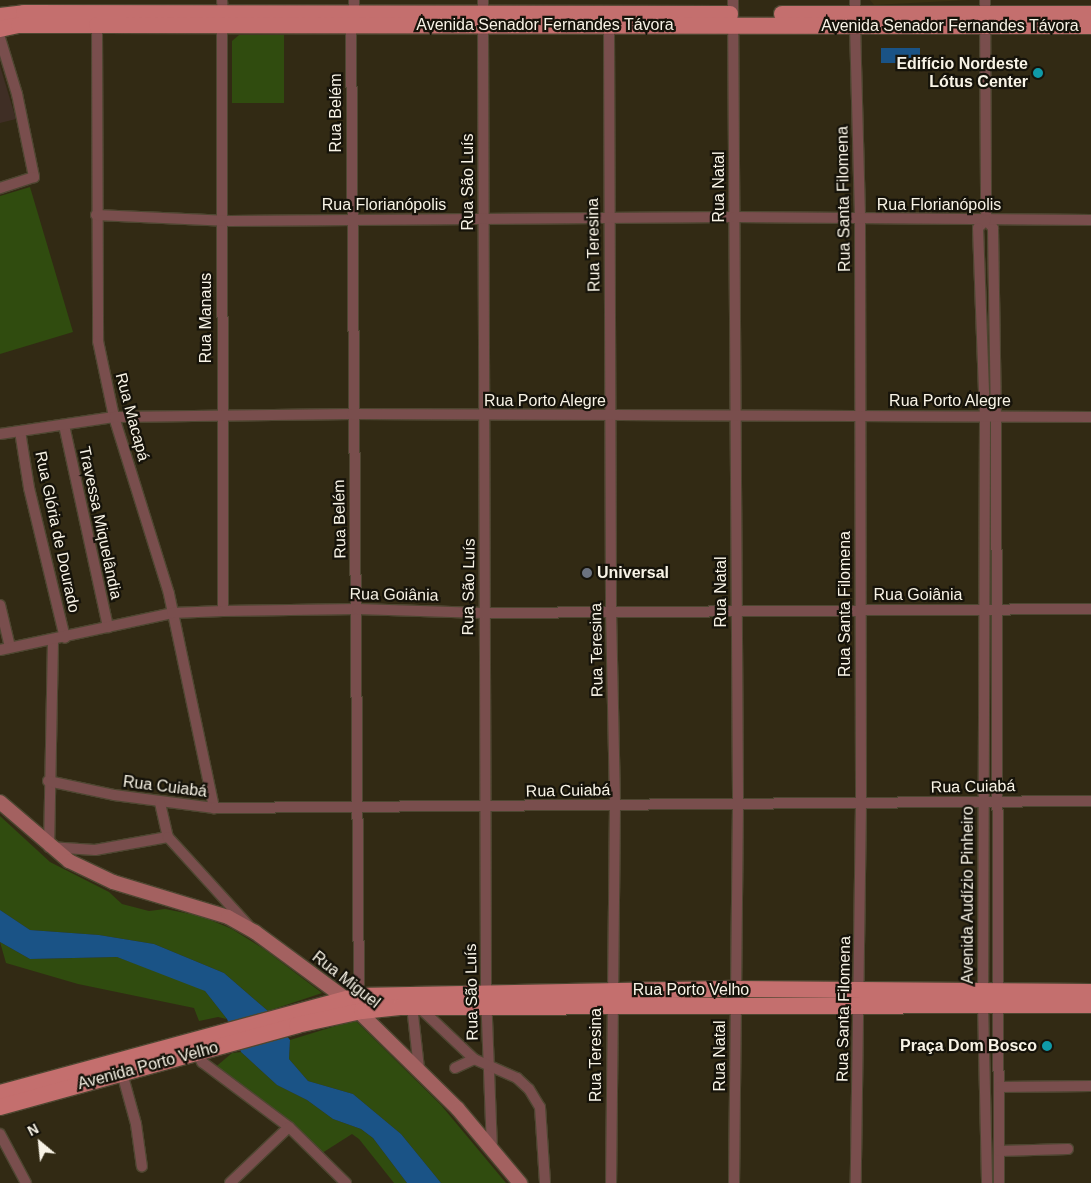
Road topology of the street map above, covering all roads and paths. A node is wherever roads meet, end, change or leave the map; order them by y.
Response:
1 (97, 12) edge
2 (222, 13) edge
3 (353, 13) edge
4 (483, 13) edge
5 (733, 13) edge
6 (855, 13) edge
7 (984, 14) edge
8 (1091, 14) edge
9 (0, 16) edge
10 (1091, 26) edge
11 (609, 27) junction
12 (0, 29) edge
13 (0, 38) edge
14 (0, 188) edge
15 (96, 215) junction
16 (734, 217) junction
17 (221, 220) junction
18 (352, 220) junction
19 (483, 220) junction
20 (608, 220) junction
21 (860, 220) junction
22 (986, 220) junction
23 (1091, 220) edge
24 (352, 414) junction
25 (486, 416) junction
26 (611, 416) junction
27 (859, 416) junction
28 (990, 416) junction
29 (114, 417) junction
30 (222, 417) junction
31 (736, 417) junction
32 (1091, 417) edge
33 (64, 425) junction
34 (20, 431) junction
35 (0, 434) edge
36 (0, 605) edge
37 (357, 609) junction
38 (1091, 609) edge
39 (735, 610) junction
40 (860, 610) junction
41 (991, 610) junction
42 (223, 611) junction
43 (611, 611) junction
44 (172, 613) junction
45 (483, 613) junction
46 (108, 627) junction
47 (65, 638) junction
48 (53, 641) junction
49 (5, 649) edge
50 (985, 682) junction
51 (996, 683) junction
52 (48, 781) junction
53 (996, 800) junction
54 (983, 801) junction
55 (1091, 801) edge
56 (0, 802) edge
57 (160, 803) junction
58 (861, 804) junction
59 (738, 805) junction
60 (356, 806) junction
61 (615, 806) junction
62 (485, 807) junction
63 (214, 808) junction
64 (168, 837) junction
65 (983, 844) junction
66 (996, 844) junction
67 (49, 847) junction
68 (256, 932) junction
69 (1091, 992) edge
70 (736, 997) junction
71 (611, 998) junction
72 (860, 998) junction
73 (990, 998) junction
74 (486, 999) junction
75 (355, 1002) junction
76 (1091, 1005) edge
77 (415, 1007) junction
78 (295, 1019) joint
79 (231, 1036) junction
80 (196, 1051) junction
81 (474, 1059) junction
82 (488, 1063) junction
83 (419, 1068) junction
84 (455, 1068) dead end
85 (122, 1073) junction
86 (1091, 1086) edge
87 (999, 1087) junction
88 (0, 1094) edge
89 (0, 1107) edge
90 (288, 1127) junction
91 (0, 1134) edge
92 (492, 1148) junction
93 (1068, 1149) dead end
94 (999, 1151) junction
95 (142, 1167) dead end
96 (26, 1183) edge
97 (230, 1183) edge
98 (346, 1183) edge
99 (520, 1183) edge
100 (545, 1183) edge
101 (611, 1183) edge
102 (734, 1183) edge
103 (856, 1183) edge
104 (987, 1183) edge
105 (1000, 1183) edge

1 - 2 main road, Avenida Senador Fernandes Távora
1 - 9 main road, Avenida Senador Fernandes Távora
1 - 12 main road, Avenida Senador Fernandes Távora
1 - 15 street, Rua Macapá
2 - 3 main road, Avenida Senador Fernandes Távora
2 - 17 street, Rua Manaus
3 - 4 main road, Avenida Senador Fernandes Távora
3 - 18 street, Rua Belém
4 - 5 main road, Avenida Senador Fernandes Távora
4 - 11 main road, Avenida Senador Fernandes Távora
4 - 19 street, Rua São Luís
5 - 6 main road, Avenida Senador Fernandes Távora
5 - 11 main road, Avenida Senador Fernandes Távora
5 - 16 street, Rua Natal
6 - 7 main road, Avenida Senador Fernandes Távora
6 - 21 street, Rua Santa Filomena
7 - 8 main road, Avenida Senador Fernandes Távora
7 - 10 main road, Avenida Senador Fernandes Távora
7 - 22 street, Avenida Audízio Pinheiro
11 - 20 street, Rua Teresina
13 - 14 street
15 - 17 street, Rua Florianópolis
15 - 29 street, Rua Macapá
16 - 20 street, Rua Florianópolis
16 - 21 street, Rua Florianópolis
16 - 31 street, Rua Natal
17 - 18 street, Rua Florianópolis
17 - 30 street, Rua Manaus
18 - 19 street, Rua Florianópolis
18 - 24 street, Rua Belém
19 - 20 street, Rua Florianópolis
19 - 25 street, Rua São Luís
20 - 26 street, Rua Teresina
21 - 22 street, Rua Florianópolis
21 - 27 street, Rua Santa Filomena
22 - 23 street, Rua Florianópolis
22 - 28 street, Avenida Audízio Pinheiro
24 - 25 street, Rua Porto Alegre
24 - 30 street, Rua Porto Alegre
24 - 37 street, Rua Belém
25 - 26 street, Rua Porto Alegre
25 - 45 street, Rua São Luís
26 - 31 street, Rua Porto Alegre
26 - 43 street, Rua Teresina
27 - 28 street, Rua Porto Alegre
27 - 31 street, Rua Porto Alegre
27 - 40 street, Rua Santa Filomena
28 - 32 street, Rua Porto Alegre
28 - 41 street, Avenida Audízio Pinheiro
29 - 30 street, Rua Porto Alegre
29 - 33 street, Rua Porto Alegre
29 - 44 street, Rua Macapá
30 - 42 street, Rua Manaus
31 - 39 street, Rua Natal
33 - 34 street, Rua Porto Alegre
33 - 46 street, Travessa Miquelândia
34 - 35 street, Rua Porto Alegre
34 - 47 street, Rua Glória de Dourado
36 - 49 street
37 - 42 street, Rua Goiânia
37 - 45 street, Rua Goiânia
37 - 60 street, Rua Belém
38 - 41 street, Rua Goiânia
39 - 40 street, Rua Goiânia
39 - 43 street, Rua Goiânia
39 - 59 street, Rua Natal
40 - 41 street, Rua Goiânia
40 - 58 street, Rua Santa Filomena
41 - 50 street, Avenida Audízio Pinheiro
41 - 51 street, Avenida Audízio Pinheiro
42 - 44 street, Rua Goiânia
43 - 45 street, Rua Goiânia
43 - 61 street, Rua Teresina
44 - 46 street, Rua Goiânia
44 - 63 street, Rua Macapá
45 - 62 street, Rua São Luís
46 - 47 street, Rua Goiânia
47 - 48 street, Rua Goiânia
48 - 49 street, Rua Goiânia
48 - 52 street
50 - 51 street
50 - 54 street, Avenida Audízio Pinheiro
51 - 53 street, Avenida Audízio Pinheiro
52 - 57 street, Rua Cuiabá
52 - 67 street
53 - 54 street, Rua Cuiabá
53 - 55 street, Rua Cuiabá
53 - 66 street, Avenida Audízio Pinheiro
54 - 58 street, Rua Cuiabá
54 - 65 street, Avenida Audízio Pinheiro
56 - 67 main road
57 - 63 street, Rua Cuiabá
57 - 64 street, Rua Miguel
58 - 59 street, Rua Cuiabá
58 - 72 street, Rua Santa Filomena
59 - 61 street, Rua Cuiabá
59 - 70 street, Rua Natal
60 - 62 street, Rua Cuiabá
60 - 63 street, Rua Cuiabá
60 - 75 street, Rua Belém
61 - 62 street, Rua Cuiabá
61 - 71 street, Rua Teresina
62 - 74 street, Rua São Luís
64 - 67 street
64 - 68 street, Rua Miguel
65 - 66 street
65 - 73 street, Avenida Audízio Pinheiro
66 - 73 street, Avenida Audízio Pinheiro
67 - 68 main road
68 - 75 main road, Rua Miguel
69 - 73 main road, Rua Porto Velho
70 - 71 main road, Rua Porto Velho
70 - 72 main road, Rua Porto Velho
70 - 102 street, Rua Natal
71 - 74 main road, Rua Porto Velho
71 - 101 street, Rua Teresina
72 - 73 main road, Rua Porto Velho
72 - 103 street, Rua Santa Filomena
73 - 76 main road, Rua Porto Velho
73 - 87 street, Avenida Audízio Pinheiro
73 - 104 street, Avenida Audízio Pinheiro
74 - 75 main road, Rua Porto Velho
74 - 77 main road, Rua Porto Velho
74 - 82 street, Rua São Luís
75 - 77 main road, Rua Porto Velho
75 - 78 main road, Rua Porto Velho
75 - 83 main road, Rua Miguel
77 - 81 street
77 - 83 street
78 - 79 main road, Avenida Porto Velho
79 - 80 main road, Avenida Porto Velho
79 - 88 main road, Avenida Porto Velho
80 - 85 main road, Avenida Porto Velho
80 - 90 street
81 - 82 street
81 - 84 street
82 - 92 street, Rua São Luís
82 - 100 street
83 - 92 main road, Rua Miguel
85 - 89 main road, Avenida Porto Velho
85 - 95 street
86 - 87 street
87 - 94 street, Avenida Audízio Pinheiro
90 - 97 street
90 - 98 street
91 - 96 street
92 - 99 main road, Rua Miguel
93 - 94 street
94 - 105 street, Avenida Audízio Pinheiro

